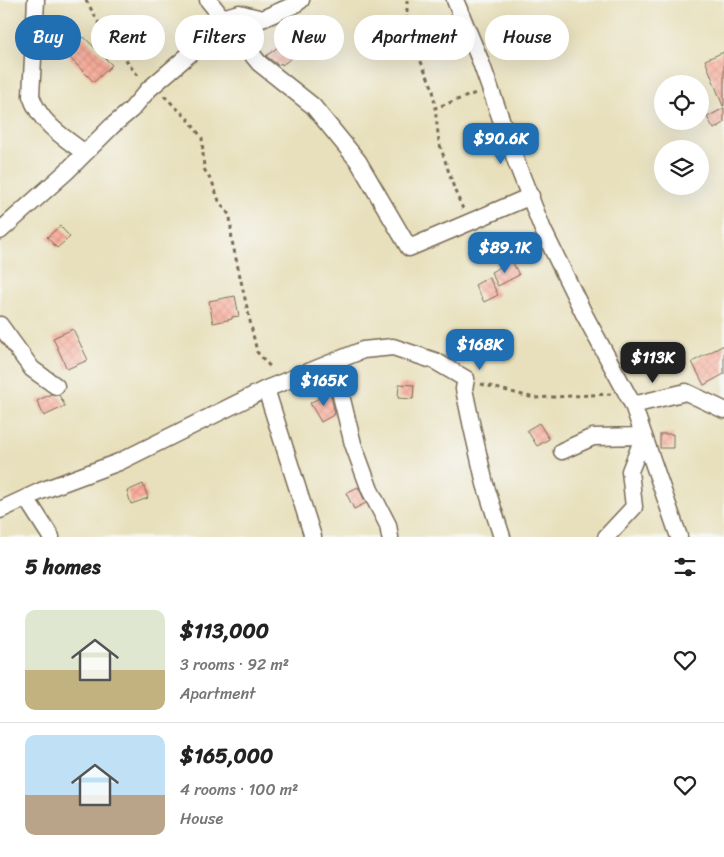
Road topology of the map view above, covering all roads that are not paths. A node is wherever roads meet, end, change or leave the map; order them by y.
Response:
1 (36, 0) edge
2 (208, 0) edge
3 (301, 0) edge
4 (455, 0) edge
5 (220, 15) edge
6 (230, 15) edge
7 (249, 15) edge
8 (264, 18) edge
9 (183, 60) edge
10 (257, 60) edge
11 (86, 153) junction
12 (531, 196) junction
13 (0, 231) edge
14 (0, 325) edge
15 (333, 363) junction
16 (56, 386) dead end
17 (266, 389) junction
18 (630, 399) junction
19 (724, 410) edge
20 (644, 436) junction
21 (562, 451) dead end
22 (26, 498) junction
23 (0, 510) edge
24 (51, 537) edge
25 (313, 537) edge
26 (390, 537) edge
27 (502, 537) edge
28 (606, 537) edge
29 (679, 537) edge

1 - 11 street
2 - 5 street
3 - 8 street
4 - 12 street
6 - 7 street
9 - 11 street
10 - 12 street
11 - 13 street
12 - 18 street
14 - 16 street
15 - 17 street
15 - 26 street
15 - 27 street
17 - 22 street
17 - 25 street
18 - 19 street
18 - 20 street
20 - 21 street
20 - 28 street
20 - 29 street
22 - 23 street
22 - 24 street

